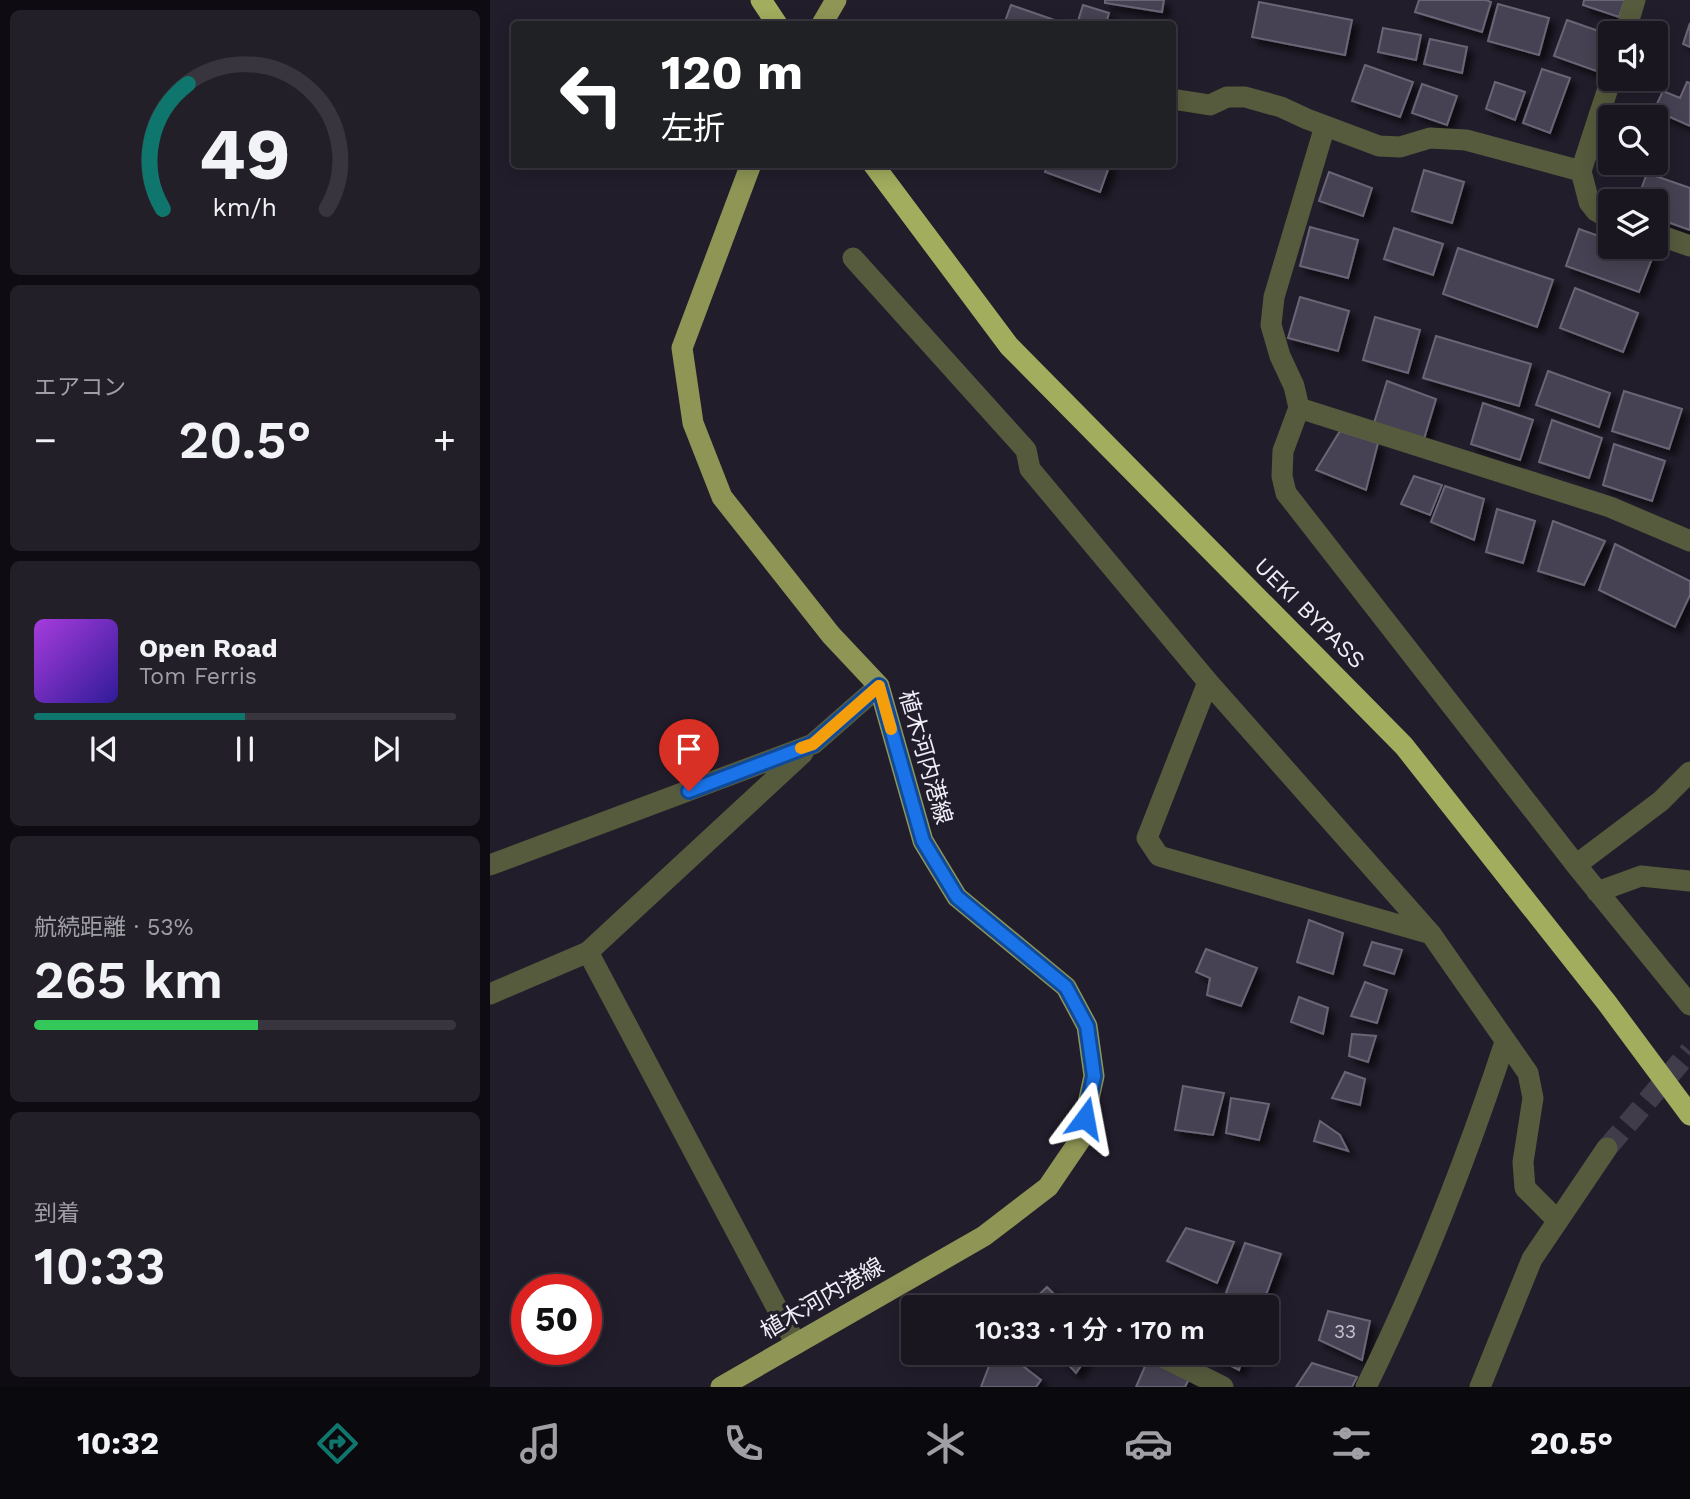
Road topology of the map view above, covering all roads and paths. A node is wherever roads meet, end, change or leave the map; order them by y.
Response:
1 (761, 0) edge
2 (836, 0) edge
3 (1635, 0) edge
4 (775, 21) edge
5 (824, 21) edge
6 (1629, 21) edge
7 (1607, 91) edge
8 (1176, 100) edge
9 (1325, 126) junction
10 (750, 168) edge
11 (876, 168) edge
12 (1581, 171) junction
13 (1598, 212) edge
14 (1668, 238) edge
15 (1690, 246) edge
16 (853, 258) dead end
17 (1299, 408) junction
18 (1690, 541) edge
19 (1208, 682) junction
20 (879, 686) junction
21 (813, 744) junction
22 (1690, 772) edge
23 (490, 865) edge
24 (1576, 865) junction
25 (1690, 881) edge
26 (1597, 892) junction
27 (1431, 934) junction
28 (588, 952) junction
29 (490, 994) edge
30 (1690, 1005) edge
31 (1506, 1042) junction
32 (1690, 1115) edge
33 (1607, 1148) tunnel mouth
34 (1558, 1221) junction
35 (796, 1344) junction
36 (1178, 1365) edge
37 (721, 1387) edge
38 (1223, 1387) edge
39 (1366, 1387) edge
40 (1480, 1387) edge

1 - 4 highway
2 - 5 main road
3 - 6 street
7 - 12 street
8 - 9 street
9 - 12 street
9 - 17 street
10 - 20 main road, 植木河内港線
11 - 32 highway, UEKI BYPASS
12 - 13 street
14 - 15 street
16 - 19 street
17 - 18 street
17 - 24 street
19 - 27 street
19 - 27 street
20 - 21 street
20 - 35 main road, 植木河内港線
21 - 23 street
21 - 28 street
22 - 24 street
24 - 26 street
25 - 26 street
26 - 30 street
27 - 31 street
28 - 29 street
28 - 35 street
31 - 34 street
31 - 39 street
33 - 34 street
34 - 40 street
35 - 37 main road, 植木河内港線
36 - 38 street

